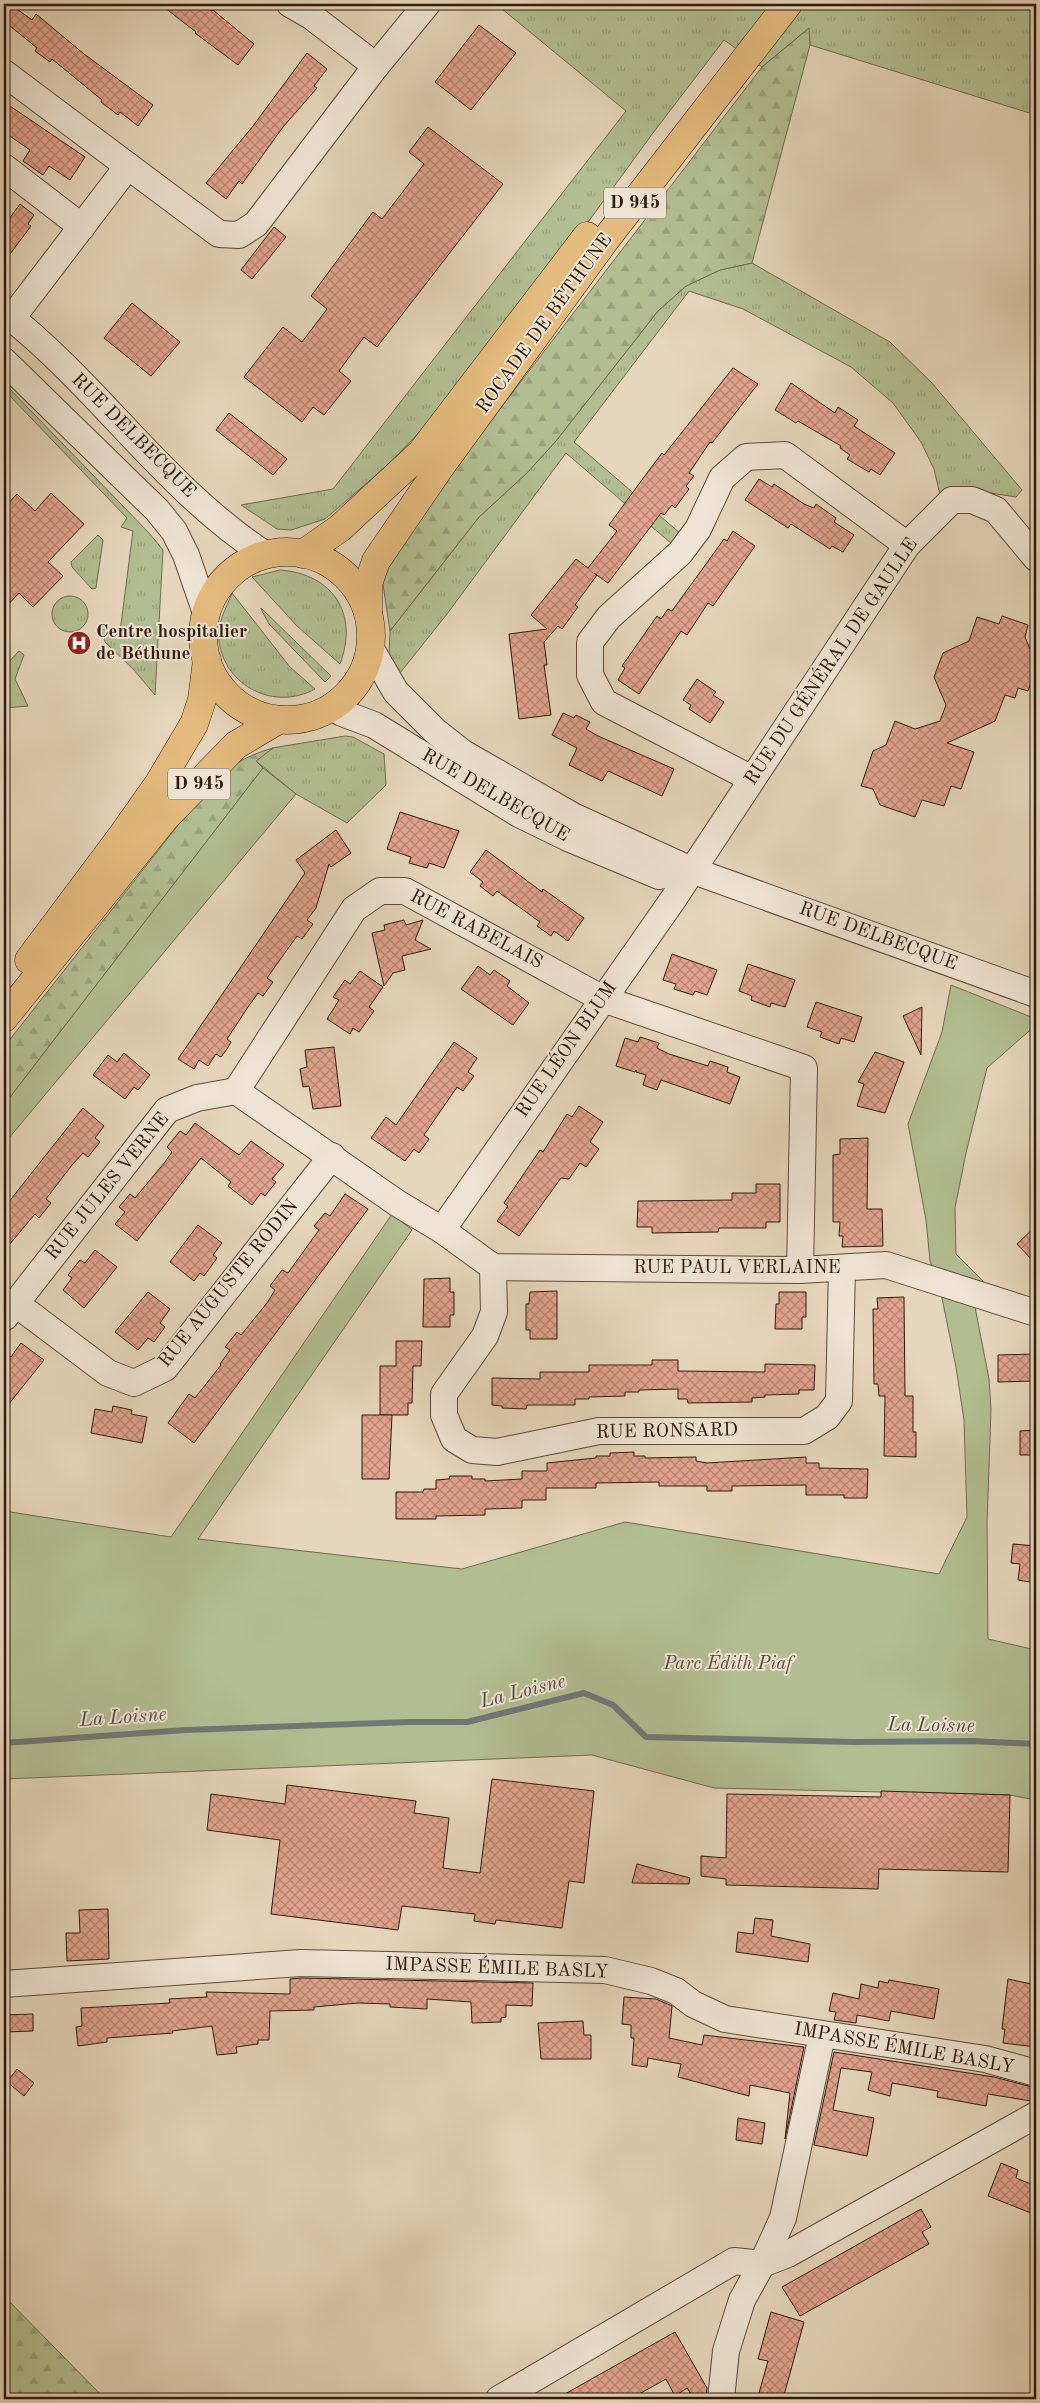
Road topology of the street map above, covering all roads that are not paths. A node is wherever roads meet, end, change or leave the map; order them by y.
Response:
1 (290, 4) edge
2 (427, 4) edge
3 (767, 4) edge
4 (788, 4) edge
5 (376, 66) junction
6 (4, 73) edge
7 (128, 166) junction
8 (4, 167) edge
9 (82, 227) junction
10 (8, 315) edge
11 (4, 361) edge
12 (907, 545) junction
13 (303, 554) junction
14 (266, 555) junction
15 (1036, 558) edge
16 (368, 611) junction
17 (206, 613) junction
18 (371, 649) junction
19 (207, 660) junction
20 (332, 707) junction
21 (278, 720) junction
22 (752, 778) junction
23 (691, 870) junction
24 (4, 993) edge
25 (1036, 994) edge
26 (603, 998) junction
27 (4, 1018) edge
28 (236, 1091) junction
29 (332, 1156) junction
30 (442, 1230) junction
31 (493, 1268) junction
32 (842, 1268) junction
33 (800, 1270) junction
34 (9, 1310) edge
35 (1036, 1314) edge
36 (4, 1984) edge
37 (822, 2035) junction
38 (1036, 2073) edge
39 (1036, 2115) edge
40 (762, 2264) junction
41 (499, 2399) edge
42 (722, 2399) edge

1 - 5 street
2 - 5 street
3 - 13 main road, ROCADE DE BÉTHUNE / D 945
4 - 16 main road, ROCADE DE BÉTHUNE / D 945
5 - 7 street
6 - 7 street
7 - 9 street
8 - 9 street
9 - 10 street
10 - 14 street, RUE DELBECQUE
11 - 17 street, RUE DELBECQUE
12 - 15 street, RUE DU GÉNÉRAL DE GAULLE
12 - 22 street, RUE DU GÉNÉRAL DE GAULLE
12 - 22 street
13 - 14 main road
13 - 16 main road
14 - 17 main road
16 - 18 main road
17 - 19 main road
18 - 20 main road
18 - 23 street, RUE DELBECQUE
19 - 21 main road
19 - 24 main road, D 945
20 - 21 main road
20 - 23 street, RUE DELBECQUE
21 - 27 main road, D 945
22 - 23 street, RUE DU GÉNÉRAL DE GAULLE
23 - 25 street, RUE DELBECQUE
23 - 26 street, RUE LÉON BLUM
26 - 28 street, RUE RABELAIS
26 - 30 street, RUE LÉON BLUM
26 - 33 street, RUE RABELAIS
28 - 29 street
28 - 34 street, RUE JULES VERNE
29 - 30 street
29 - 34 street, RUE AUGUSTE RODIN
30 - 31 street
31 - 32 street, RUE RONSARD
31 - 33 street, RUE PAUL VERLAINE
32 - 33 street, RUE PAUL VERLAINE
32 - 35 street, RUE PAUL VERLAINE
36 - 37 street, IMPASSE ÉMILE BASLY
37 - 38 street, IMPASSE ÉMILE BASLY
37 - 40 street
39 - 40 street
40 - 41 street
40 - 42 street

